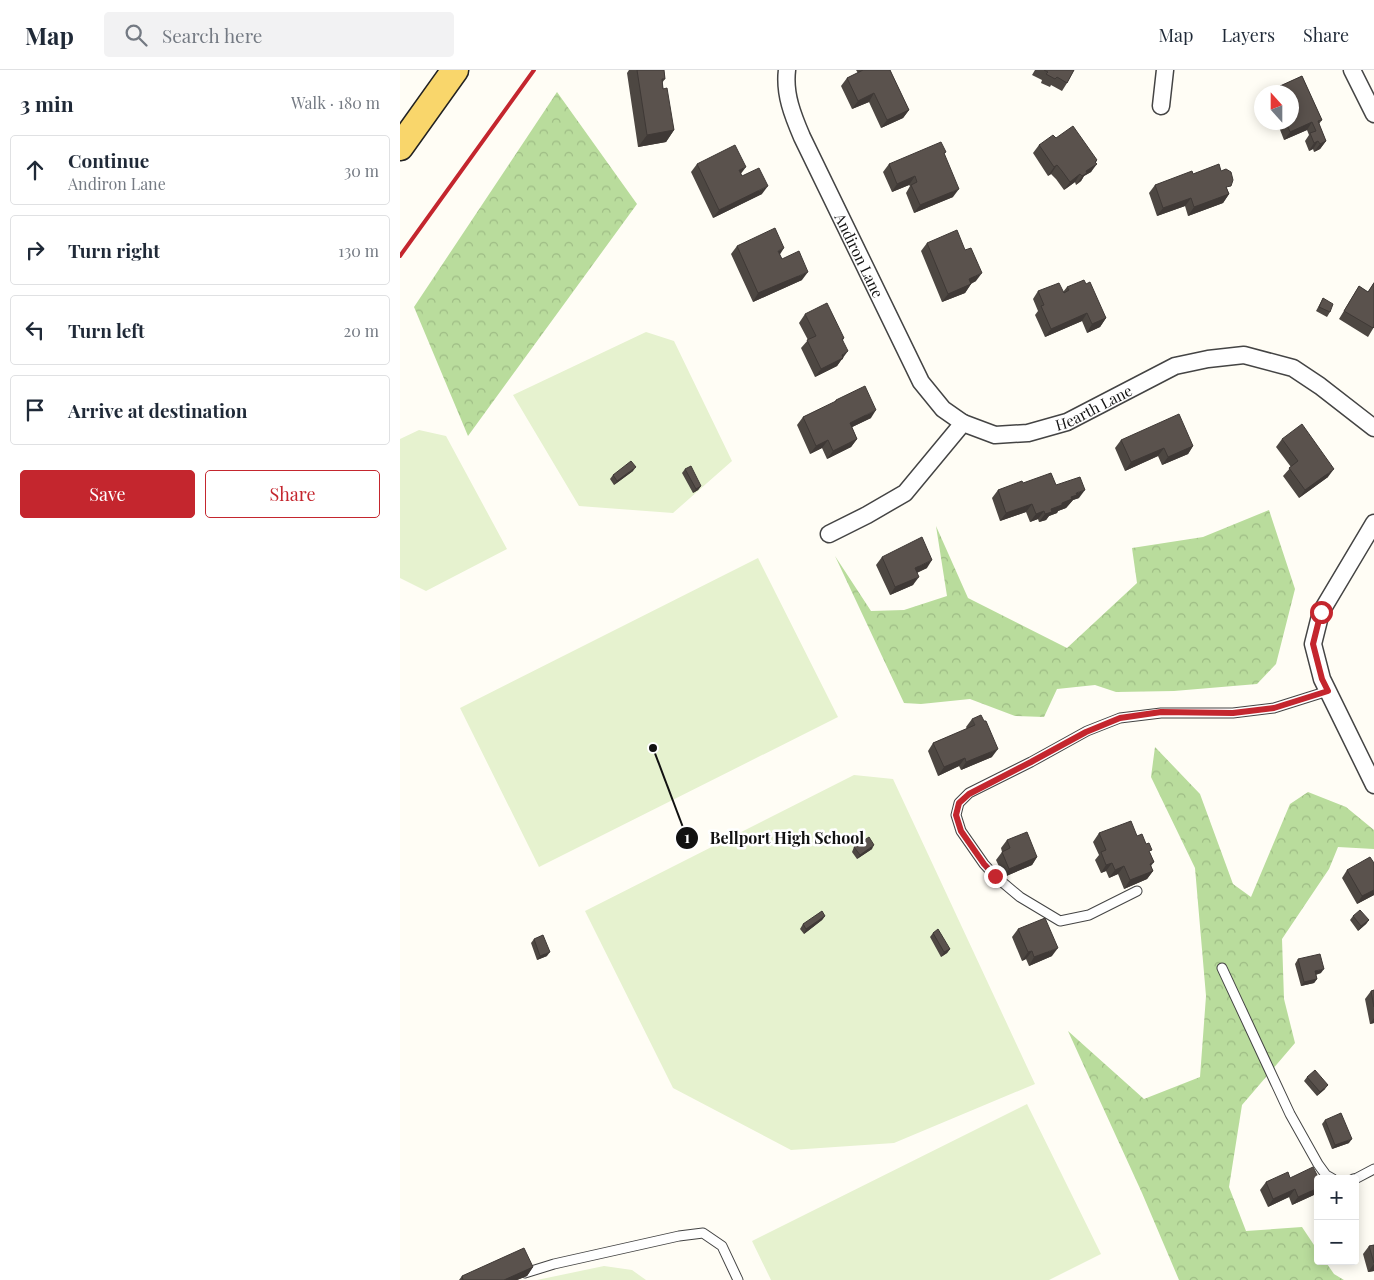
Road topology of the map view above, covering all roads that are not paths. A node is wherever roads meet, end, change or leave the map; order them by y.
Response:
1 (456, 70) edge
2 (787, 70) edge
3 (1165, 70) edge
4 (1352, 70) edge
5 (1161, 106) dead end
6 (1374, 114) edge
7 (400, 147) edge
8 (963, 423) junction
9 (1374, 428) edge
10 (1374, 523) edge
11 (829, 534) dead end
12 (1328, 691) junction
13 (1374, 785) edge
14 (1137, 891) dead end
15 (1222, 968) dead end
16 (1374, 1169) edge
17 (1326, 1175) edge
18 (1359, 1177) edge
19 (525, 1274) edge
20 (738, 1280) edge

1 - 7 main road
2 - 8 street, Andiron Lane
3 - 5 street
4 - 6 street
8 - 9 street, Hearth Lane
8 - 11 street
10 - 12 street
12 - 13 street
12 - 14 lane
15 - 17 lane
16 - 18 lane
19 - 20 lane

